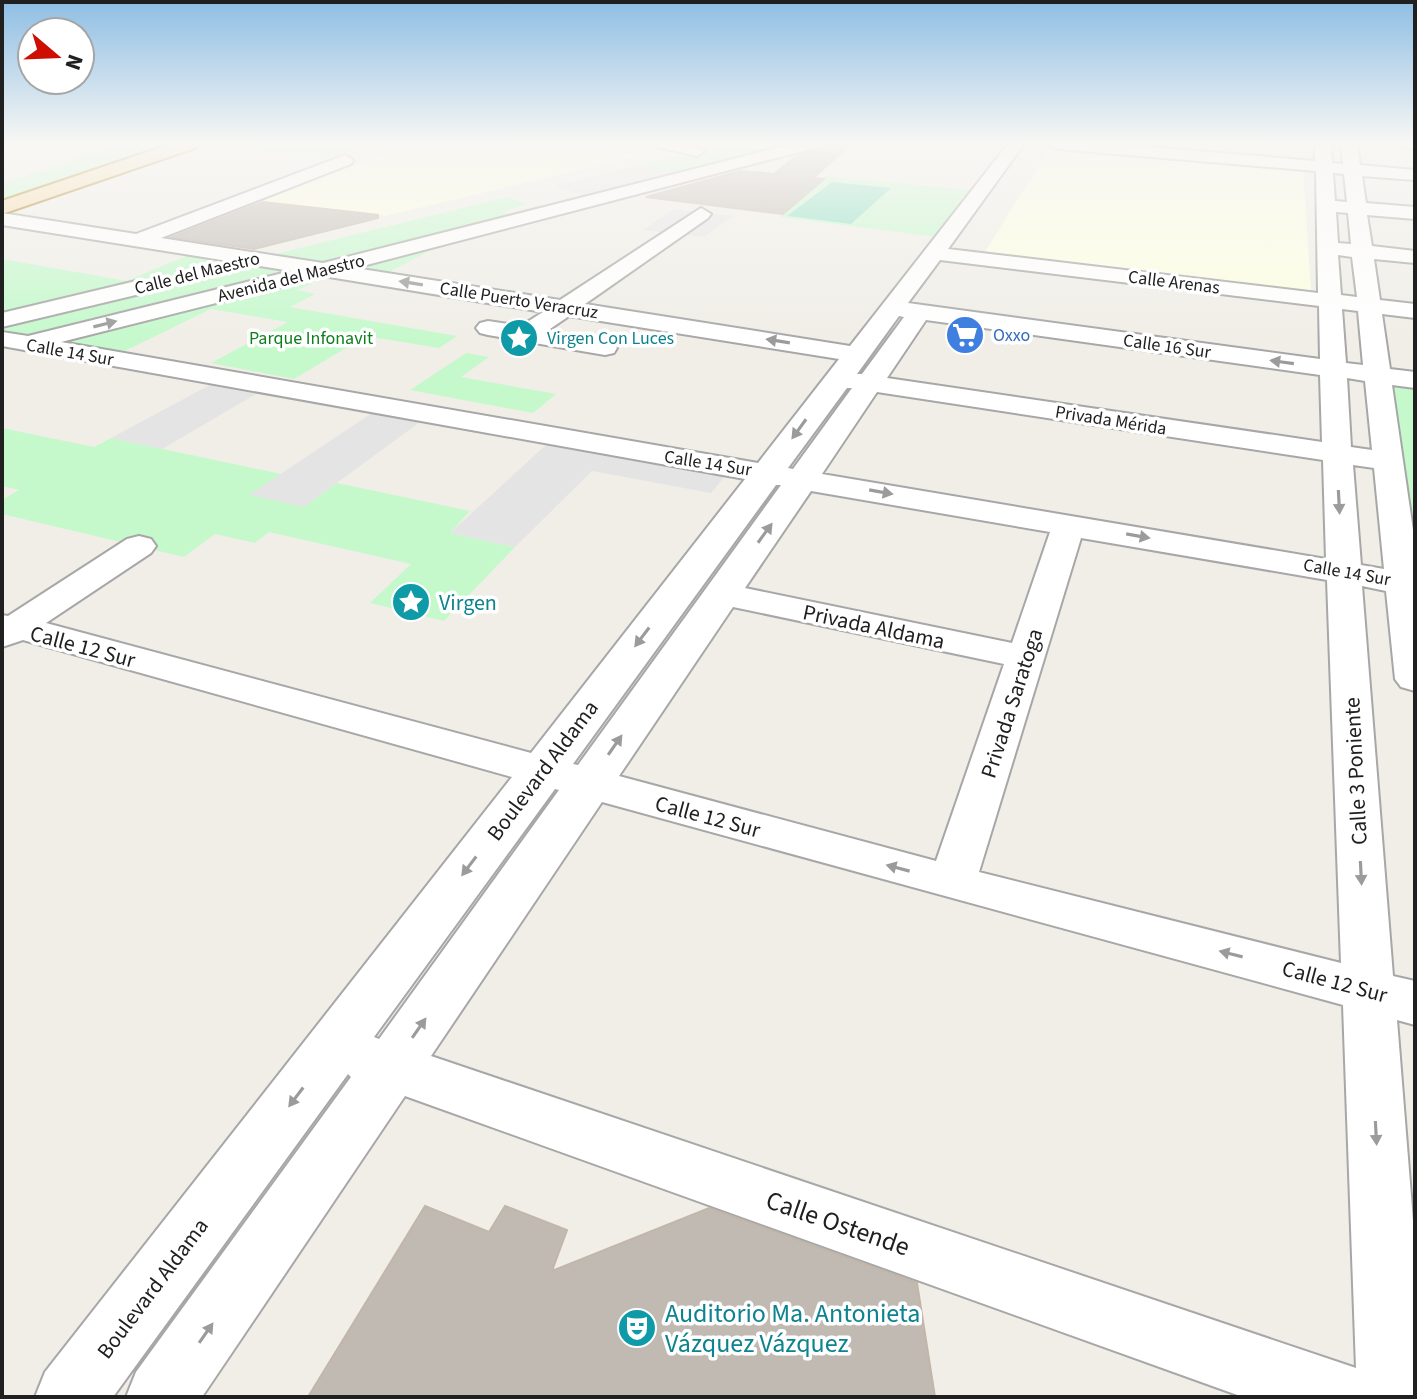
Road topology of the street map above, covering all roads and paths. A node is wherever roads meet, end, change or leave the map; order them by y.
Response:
1 (219, 209) edge
2 (563, 209) edge
3 (975, 209) edge
4 (984, 209) edge
5 (1341, 209) edge
6 (701, 214) dead end
7 (2, 219) edge
8 (140, 240) junction
9 (306, 246) dead end
10 (421, 246) junction
11 (1344, 250) junction
12 (946, 255) junction
13 (1415, 257) edge
14 (260, 258) junction
15 (325, 269) junction
16 (202, 272) dead end
17 (361, 275) junction
18 (159, 282) dead end
19 (1349, 303) junction
20 (565, 307) junction
21 (905, 311) junction
22 (1415, 311) edge
23 (2, 320) edge
24 (488, 328) dead end
25 (525, 335) junction
26 (9, 344) edge
27 (605, 348) dead end
28 (1334, 369) junction
29 (853, 372) junction
30 (1377, 375) junction
31 (1415, 380) edge
32 (1337, 454) junction
33 (1387, 461) junction
34 (786, 476) junction
35 (1069, 524) junction
36 (139, 546) dead end
37 (1343, 571) junction
38 (1409, 584) edge
39 (721, 594) junction
40 (5, 630) edge
41 (1026, 657) junction
42 (1415, 679) edge
43 (540, 771) junction
44 (588, 783) junction
45 (952, 883) junction
46 (1368, 989) junction
47 (1415, 1003) edge
48 (334, 1047) junction
49 (391, 1068) junction
50 (70, 1397) edge
51 (161, 1397) edge
52 (1341, 1397) edge
53 (1392, 1397) edge

1 - 8 street
2 - 10 street, Avenida del Maestro
3 - 12 street, Boulevard Aldama
4 - 12 street, Boulevard Aldama
5 - 11 street, Calle 3 Poniente
6 - 20 street
7 - 8 street, Calle Puerto Veracruz
8 - 14 street, Calle Puerto Veracruz
9 - 14 street, Calle del Maestro
10 - 15 street, Avenida del Maestro
10 - 17 street
11 - 13 street
11 - 19 street, Calle 3 Poniente
12 - 19 street, Calle Arenas
12 - 21 street, Boulevard Aldama
14 - 15 street, Calle Puerto Veracruz
14 - 16 street, Calle del Maestro
15 - 17 street, Calle Puerto Veracruz
26 -> 15 street, Avenida del Maestro
20 -> 17 street, Calle Puerto Veracruz
18 - 23 street, Calle del Maestro
19 - 22 street, Calle Arenas
19 - 28 street, Calle 3 Poniente
19 - 30 street
20 - 25 street
29 -> 20 street, Calle Puerto Veracruz
28 -> 21 street, Calle 16 Sur
21 - 29 street, Boulevard Aldama
24 - 25 street
25 - 27 street
26 - 34 street, Calle 14 Sur
28 - 30 street, Calle 16 Sur
28 - 32 street, Calle 3 Poniente
29 - 32 street, Privada Mérida
29 - 34 street, Boulevard Aldama
30 - 31 street, Calle 16 Sur
30 - 33 street
32 - 33 street, Privada Mérida
32 -> 37 street, Calle 3 Poniente
33 - 38 street
34 -> 35 street, Calle 14 Sur
39 -> 34 street, Boulevard Aldama
34 -> 43 street, Boulevard Aldama
35 -> 37 street, Calle 14 Sur
35 - 41 street, Privada Saratoga
36 - 40 street
37 - 38 street, Calle 14 Sur
37 -> 46 street, Calle 3 Poniente
38 - 42 street
39 - 41 street, Privada Aldama
44 -> 39 street, Boulevard Aldama
40 - 43 street, Calle 12 Sur
41 - 45 street, Privada Saratoga
43 - 44 street, Calle 12 Sur
43 -> 48 street, Boulevard Aldama
45 -> 44 street, Calle 12 Sur
49 -> 44 street, Boulevard Aldama
46 -> 45 street, Calle 12 Sur
46 - 47 street, Calle 12 Sur
46 -> 53 street, Calle 3 Poniente
48 - 49 street, Calle Ostende
48 -> 50 street, Boulevard Aldama
51 -> 49 street, Boulevard Aldama
49 - 52 street, Calle Ostende

